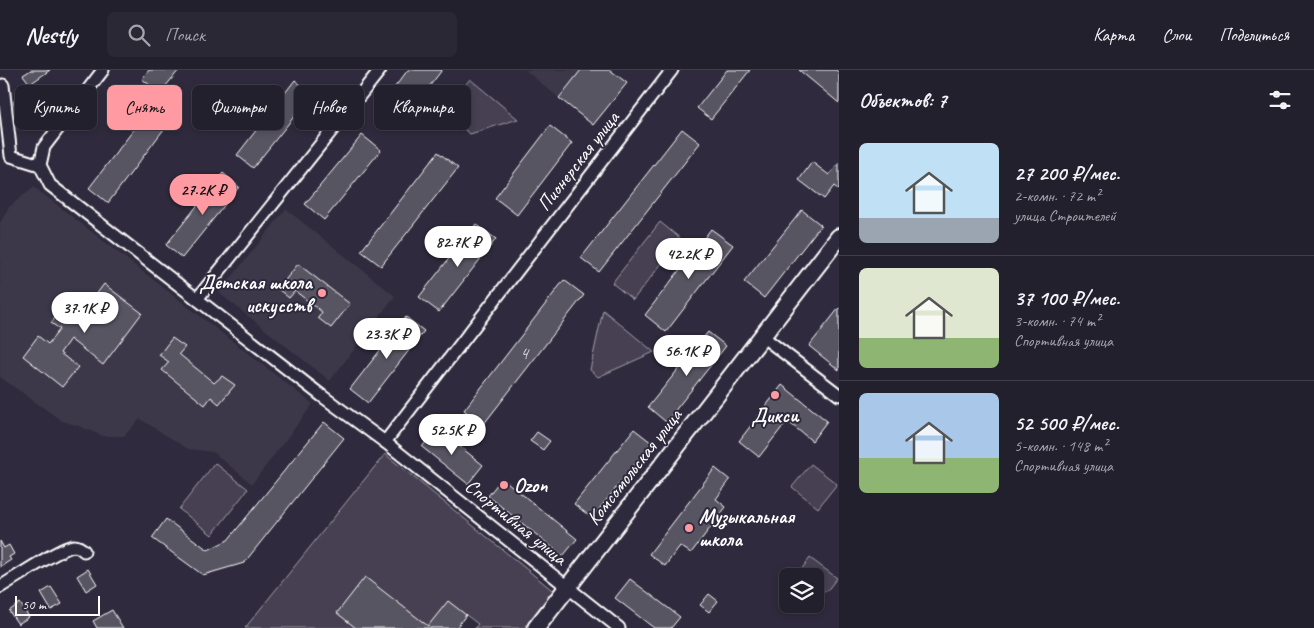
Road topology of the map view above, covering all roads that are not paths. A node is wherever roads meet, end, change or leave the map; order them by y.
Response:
1 (102, 70) edge
2 (380, 70) edge
3 (672, 70) edge
4 (3, 85) dead end
5 (40, 165) junction
6 (839, 237) edge
7 (197, 299) junction
8 (762, 336) junction
9 (839, 395) edge
10 (386, 442) junction
11 (84, 550) dead end
12 (0, 587) edge
13 (567, 588) junction
14 (536, 628) edge
15 (620, 628) edge

1 - 5 street
2 - 7 street
3 - 10 street, Пионерская улица
4 - 5 street
5 - 7 street, Спортивная улица
6 - 8 street, Комсомольская улица
7 - 10 street, Спортивная улица
8 - 9 street
8 - 13 street, Комсомольская улица
10 - 13 street, Спортивная улица
11 - 12 street
13 - 14 street, Комсомольская улица
13 - 15 street, Спортивная улица

